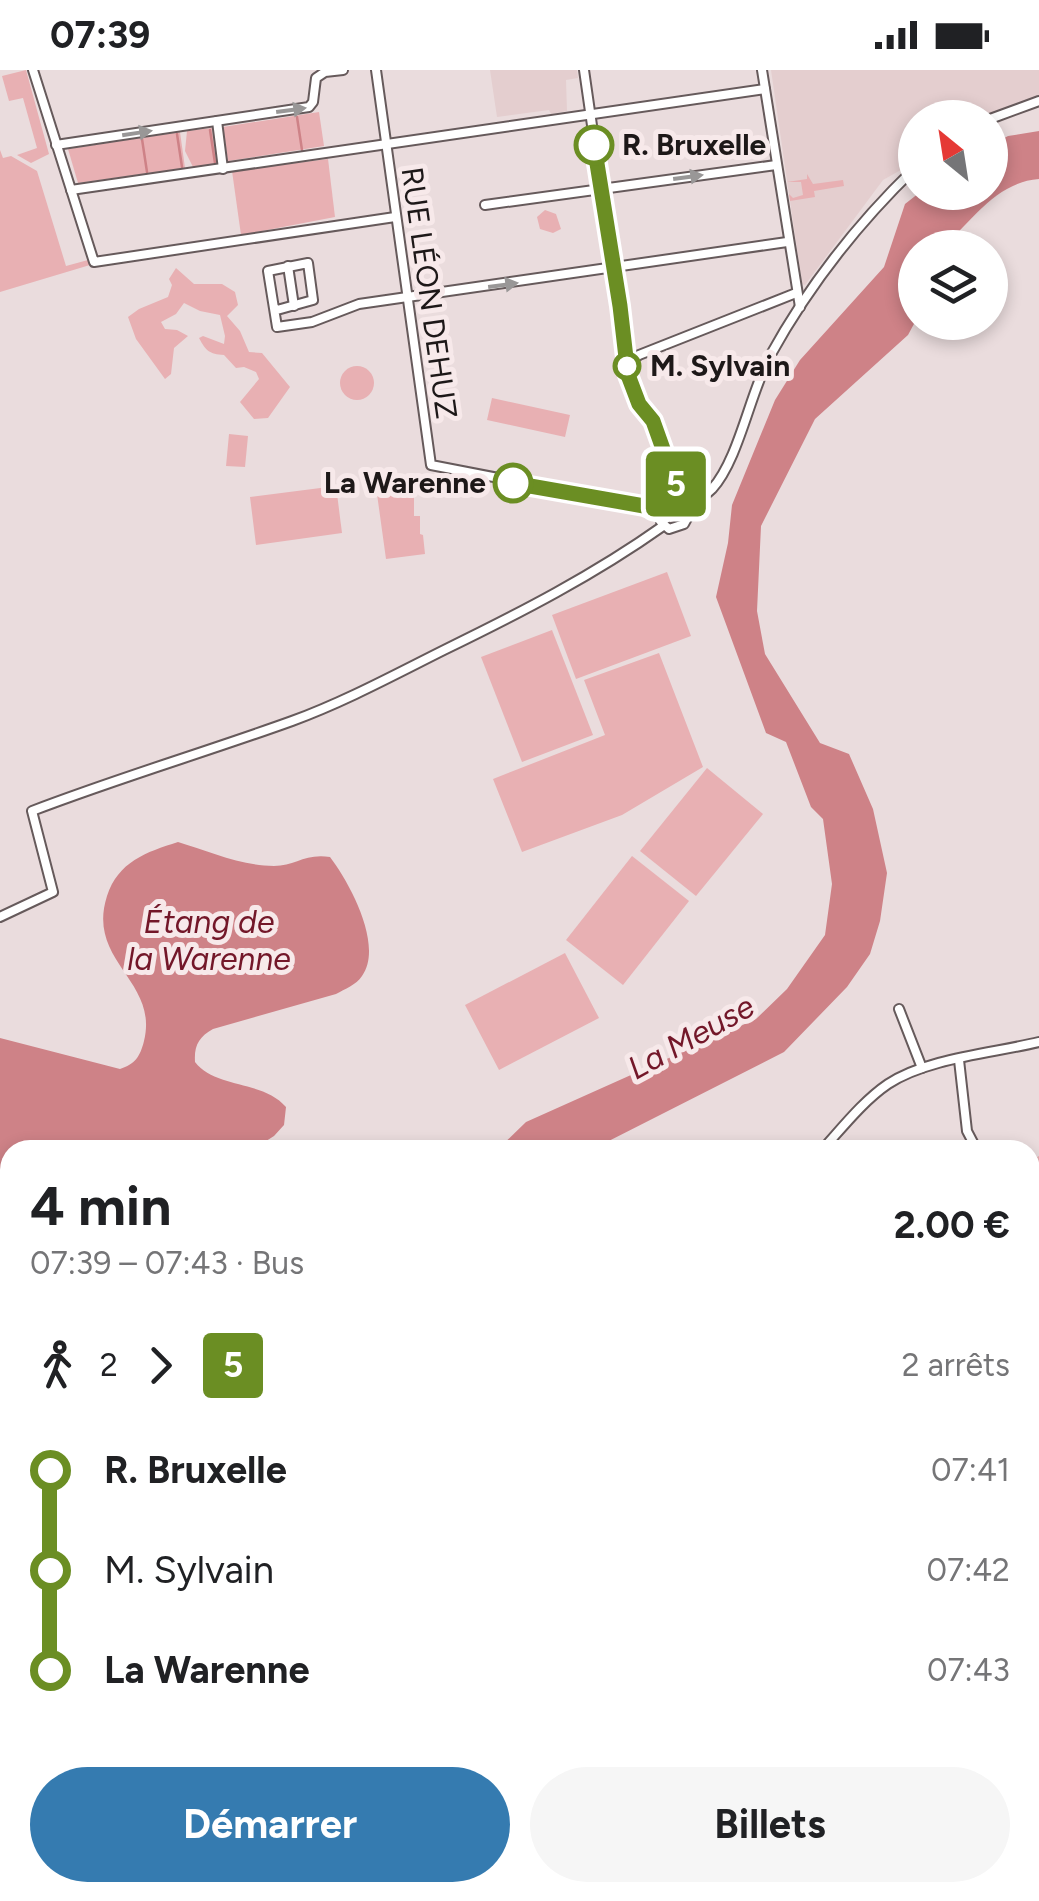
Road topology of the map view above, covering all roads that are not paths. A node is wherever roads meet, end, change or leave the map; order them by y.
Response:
1 (33, 70) edge
2 (341, 70) edge
3 (376, 70) edge
4 (584, 70) edge
5 (762, 70) edge
6 (765, 88) junction
7 (1039, 101) edge
8 (1008, 112) edge
9 (590, 113) junction
10 (217, 121) junction
11 (56, 144) junction
12 (386, 144) junction
13 (776, 165) junction
14 (224, 169) junction
15 (898, 184) edge
16 (600, 189) junction
17 (71, 190) junction
18 (485, 205) dead end
19 (396, 218) junction
20 (788, 242) junction
21 (288, 266) junction
22 (614, 269) junction
23 (796, 293) junction
24 (406, 300) junction
25 (311, 303) junction
26 (274, 306) junction
27 (294, 306) junction
28 (800, 307) junction
29 (317, 318) junction
30 (627, 365) junction
31 (677, 504) junction
32 (688, 507) junction
33 (662, 513) junction
34 (662, 526) junction
35 (0, 916) edge
36 (900, 1009) dead end
37 (1039, 1042) edge
38 (958, 1060) junction
39 (922, 1068) junction
40 (832, 1140) edge
41 (972, 1140) edge

1 - 11 street
10 -> 2 street
3 - 12 street, RUE LÉON DEHUZ
4 - 9 street
5 - 6 street
6 - 9 street
6 - 13 street
7 - 8 street
9 - 12 street
9 - 16 street
11 -> 10 street
10 - 14 street
11 - 17 street
12 - 14 street
12 - 19 street, RUE LÉON DEHUZ
16 -> 13 street
13 - 20 street
14 - 17 street
15 - 28 street
16 - 18 street
16 - 22 street
17 - 19 street
19 - 24 street, RUE LÉON DEHUZ
20 - 22 street
20 - 23 street
21 - 25 street
21 - 26 street
21 - 27 street
24 -> 22 street
22 - 30 street
23 - 28 street
23 - 30 street
24 - 29 street
24 - 33 street, RUE LÉON DEHUZ
25 - 27 street
25 - 29 street
26 - 27 street
26 - 29 street
28 - 32 street
30 - 31 street
31 - 32 street
31 - 33 street
32 - 34 street
33 - 34 street
34 - 35 street
36 - 39 street
37 - 38 street
38 - 39 street
38 - 41 street
39 - 40 street

